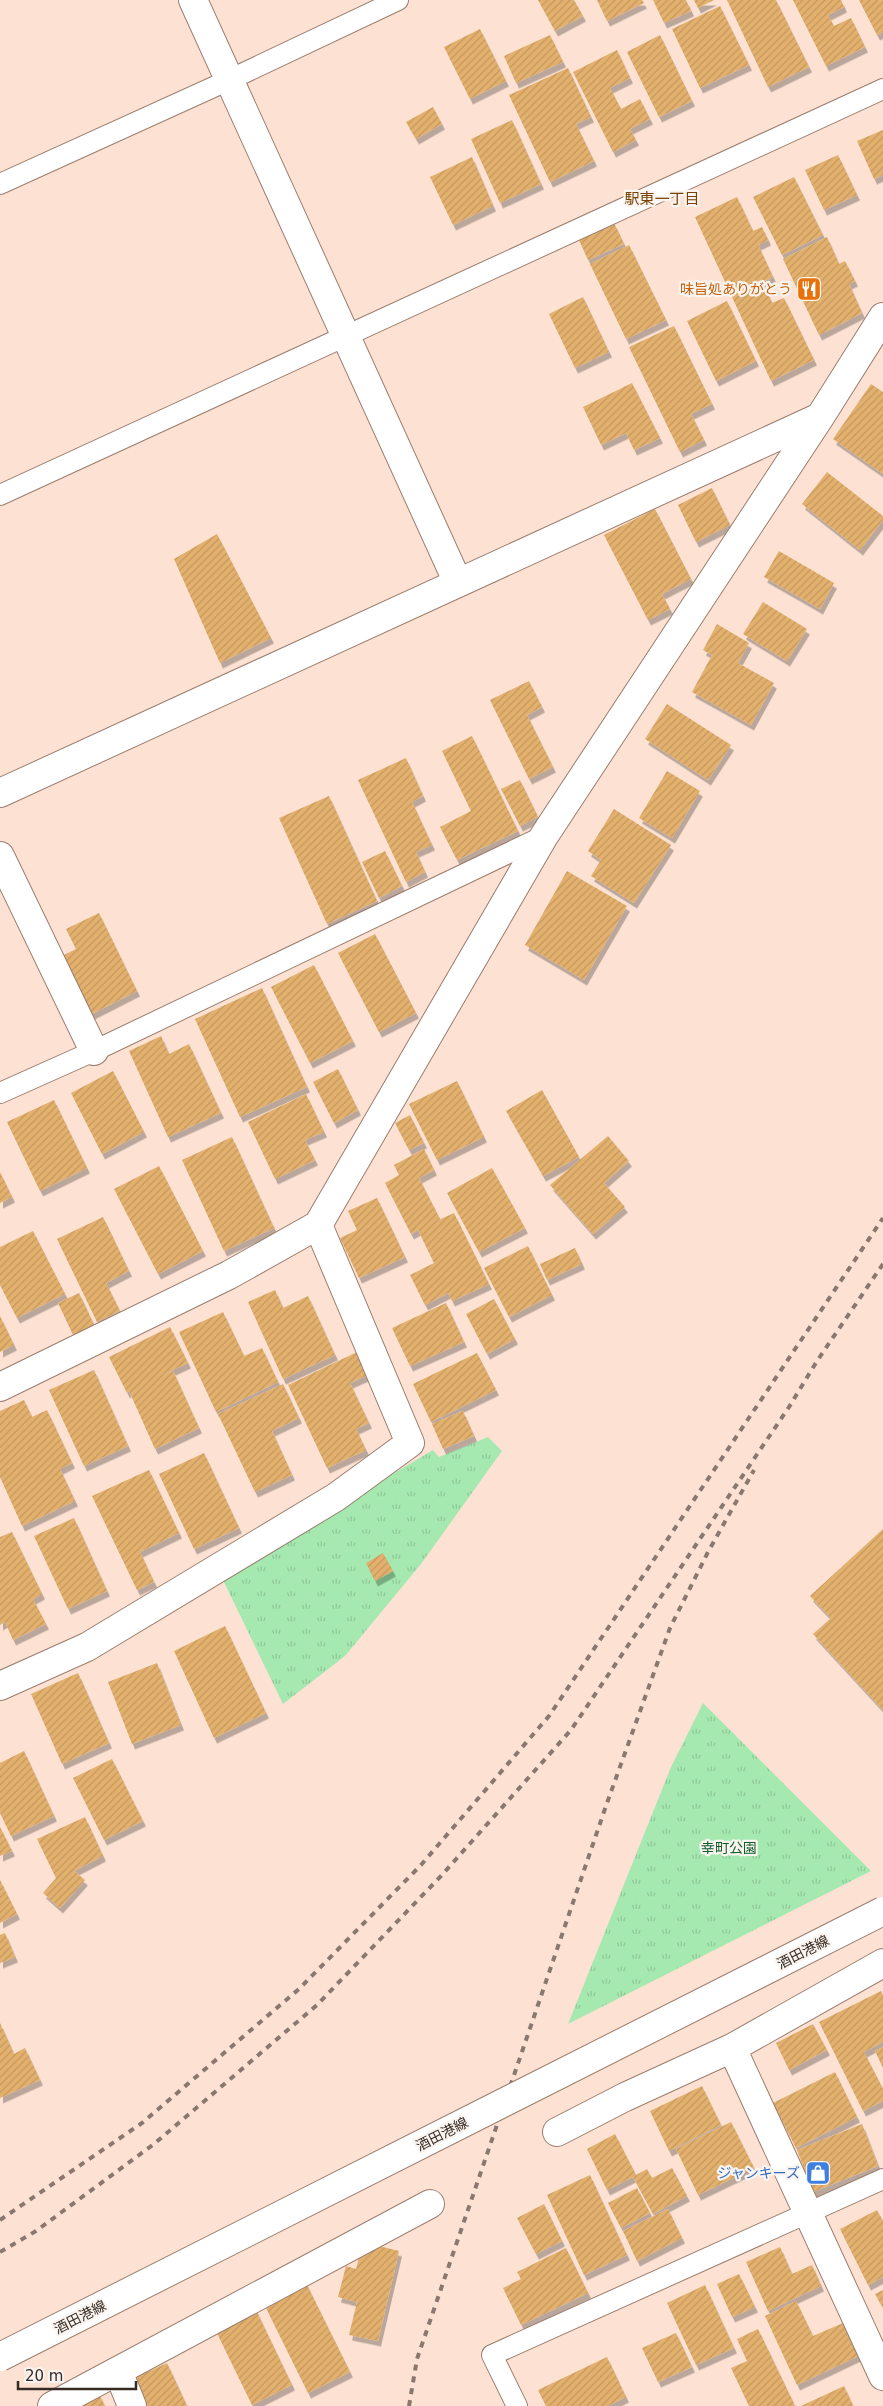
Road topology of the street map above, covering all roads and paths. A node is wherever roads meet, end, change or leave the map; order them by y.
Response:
1 (193, 0) edge
2 (398, 0) edge
3 (229, 80) junction
4 (883, 89) edge
5 (0, 184) edge
6 (883, 317) edge
7 (346, 336) junction
8 (820, 417) junction
9 (0, 495) edge
10 (458, 583) junction
11 (0, 793) edge
12 (544, 836) junction
13 (0, 856) edge
14 (94, 1051) junction
15 (0, 1093) edge
16 (318, 1225) junction
17 (0, 1387) edge
18 (0, 1686) edge
19 (883, 1911) edge
20 (883, 1963) edge
21 (732, 2048) junction
22 (558, 2132) dead end
23 (883, 2178) edge
24 (430, 2204) dead end
25 (809, 2212) junction
26 (0, 2357) edge
27 (118, 2372) junction
28 (883, 2376) edge
29 (52, 2406) edge
30 (132, 2406) edge
31 (517, 2406) edge

1 - 3 street
2 - 3 lane
3 - 5 lane
3 - 7 street
4 - 7 lane
6 - 8 street
7 - 9 lane
7 - 10 street
8 - 10 street
8 - 12 street
10 - 11 street
12 - 14 lane
12 - 16 street
13 - 14 street
14 - 15 lane
16 - 17 street
16 - 18 street
19 - 26 street, 酒田港線, bridge
20 - 21 street
21 - 22 street
21 - 25 street
23 - 25 lane
24 - 27 street
25 - 28 street
25 - 31 lane
27 - 29 street
27 - 30 street

